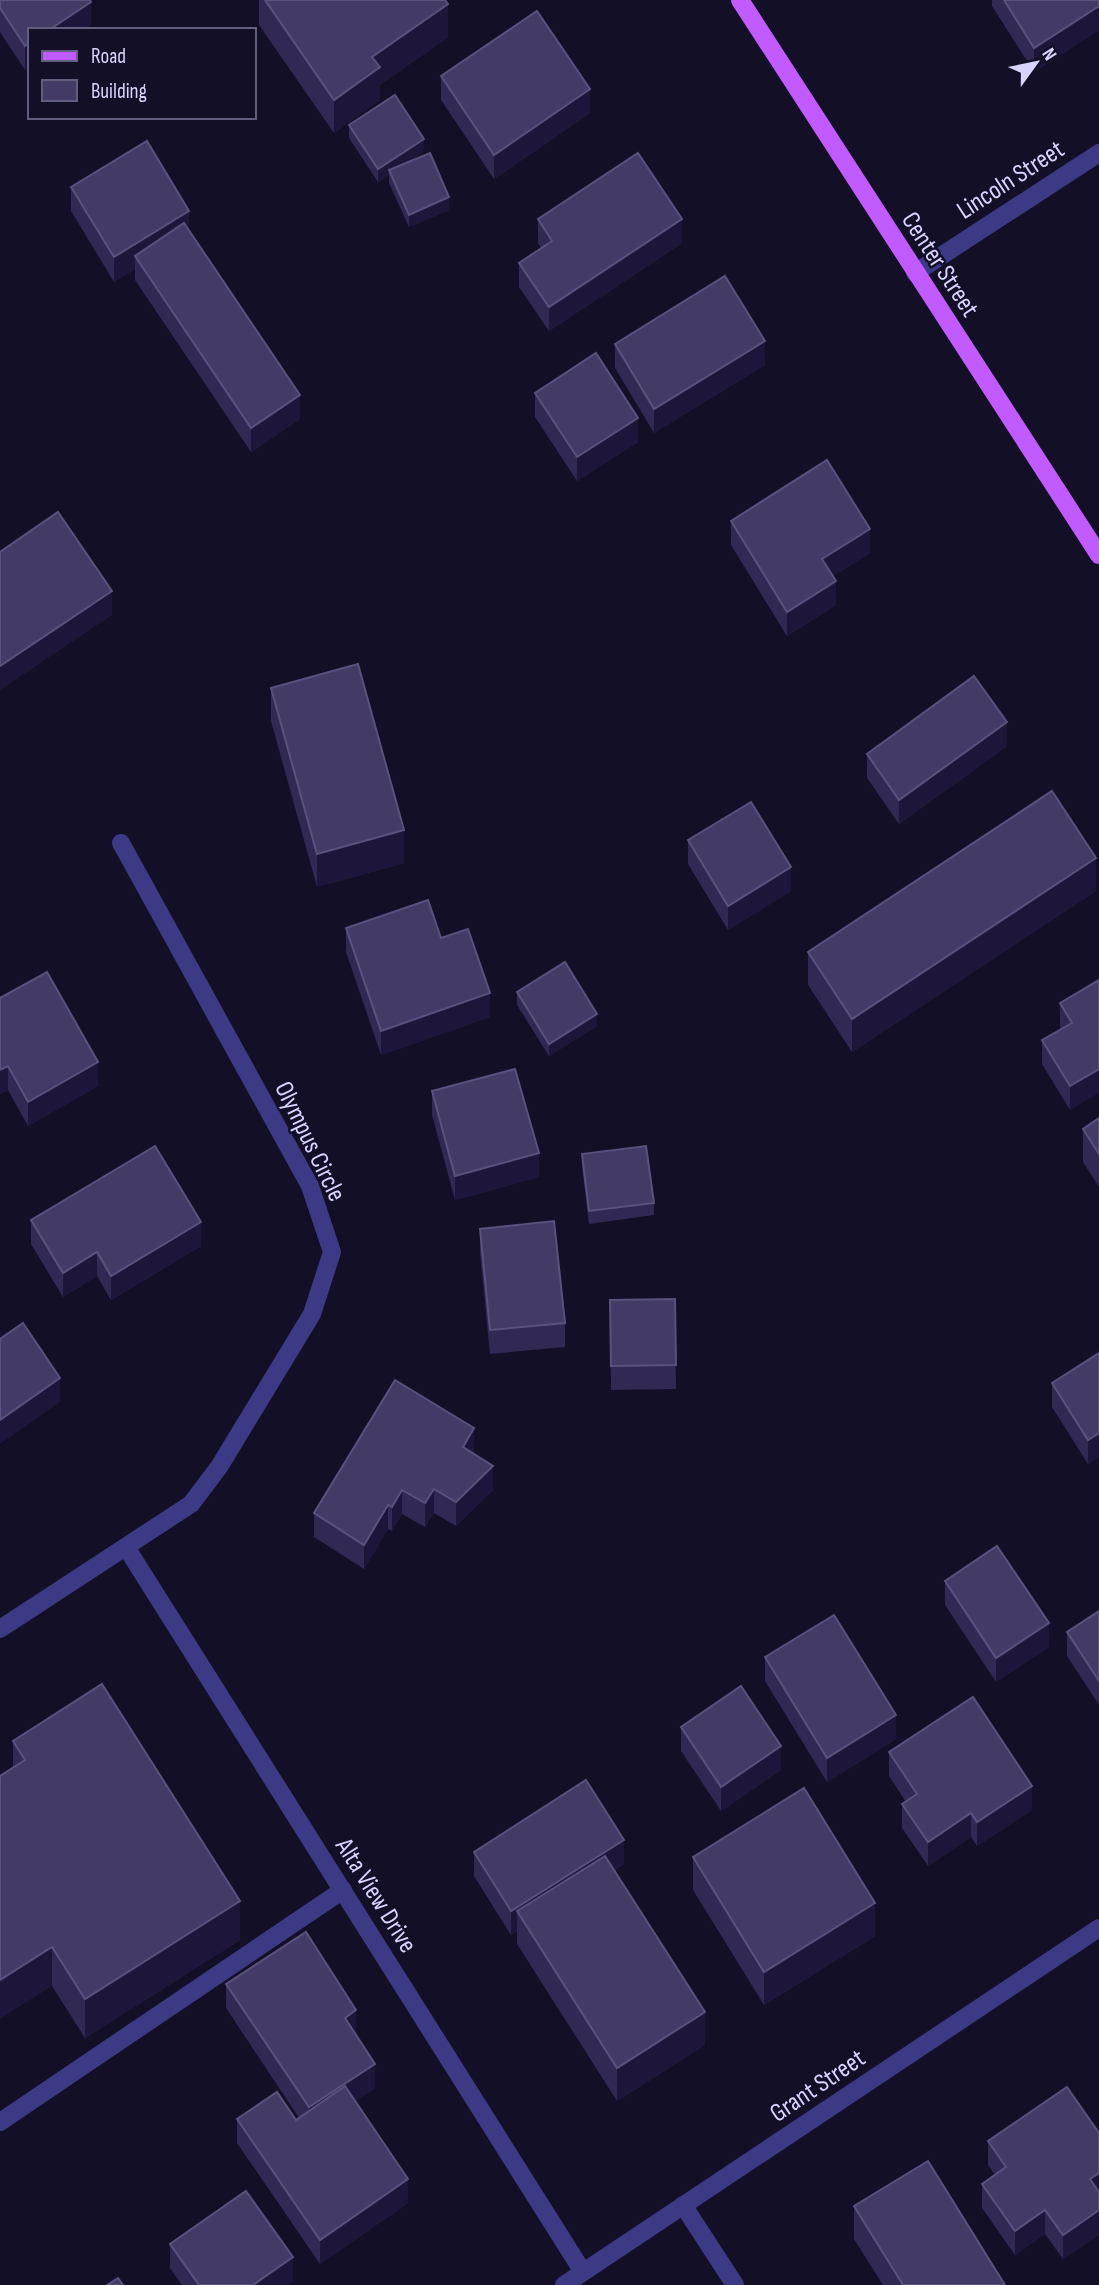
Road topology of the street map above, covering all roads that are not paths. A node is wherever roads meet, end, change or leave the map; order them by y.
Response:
1 (740, 0) edge
2 (1099, 153) edge
3 (915, 273) junction
4 (1099, 555) edge
5 (121, 843) dead end
6 (126, 1547) junction
7 (0, 1629) edge
8 (342, 1890) junction
9 (1099, 1928) edge
10 (0, 2122) edge
11 (683, 2205) junction
12 (583, 2272) junction
13 (564, 2285) edge
14 (735, 2285) edge

1 - 3 main road, Center Street
2 - 3 street, Lincoln Street
3 - 4 main road, Center Street
5 - 6 street, Olympus Circle
6 - 7 street, Olympus Circle
6 - 8 street, Alta View Drive
8 - 10 street
8 - 12 street, Alta View Drive
9 - 11 street, Grant Street
11 - 12 street, Grant Street
11 - 14 street
12 - 13 street, Grant Street

